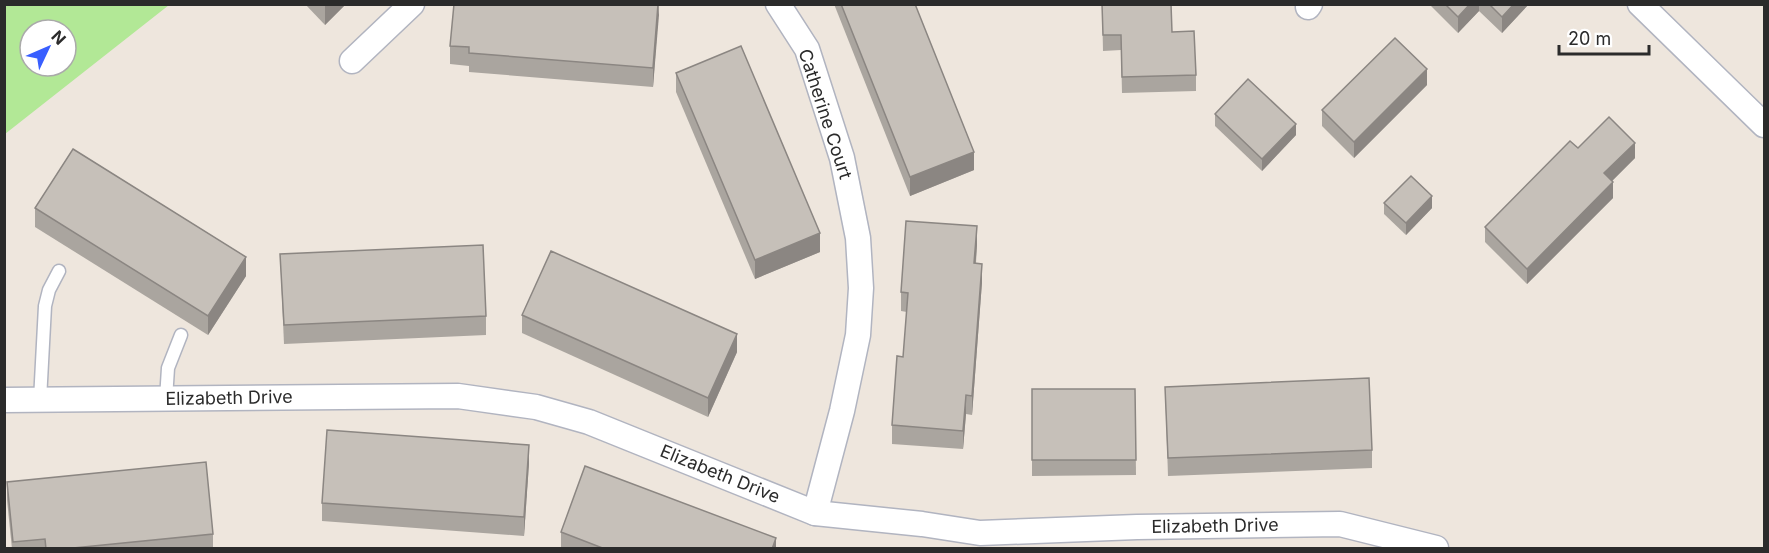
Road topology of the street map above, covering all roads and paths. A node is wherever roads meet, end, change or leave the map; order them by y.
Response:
1 (412, 4) edge
2 (778, 4) edge
3 (1640, 4) edge
4 (352, 61) dead end
5 (1764, 126) edge
6 (59, 271) dead end
7 (181, 335) dead end
8 (166, 399) junction
9 (4, 400) edge
10 (40, 400) junction
11 (815, 513) junction
12 (1436, 549) edge

1 - 4 street
2 - 11 street, Catherine Court
3 - 5 street
6 - 10 lane
7 - 8 lane
8 - 10 street, Elizabeth Drive
8 - 11 street, Elizabeth Drive
9 - 10 street, Elizabeth Drive
11 - 12 street, Elizabeth Drive

